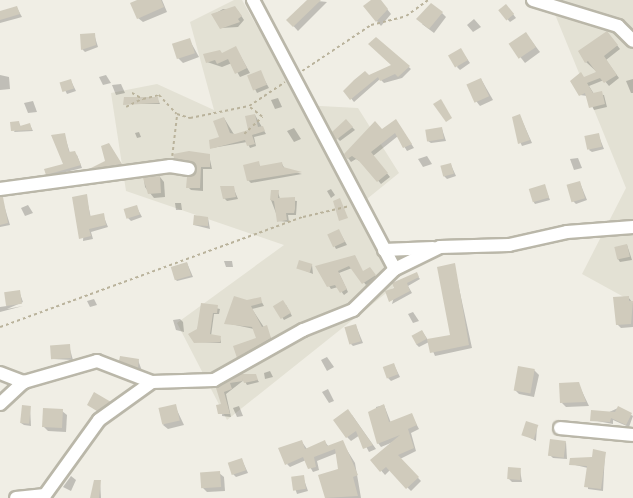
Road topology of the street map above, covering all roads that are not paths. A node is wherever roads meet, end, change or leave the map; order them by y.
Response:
1 (253, 0) edge
2 (533, 0) edge
3 (633, 41) edge
4 (189, 169) dead end
5 (0, 189) edge
6 (633, 227) edge
7 (440, 247) junction
8 (384, 250) junction
9 (394, 269) junction
10 (0, 374) edge
11 (24, 382) junction
12 (152, 382) junction
13 (0, 404) edge
14 (560, 428) dead end
15 (633, 435) edge
16 (16, 498) edge

1 - 8 street
2 - 3 street
4 - 5 street
6 - 7 street
7 - 8 street
7 - 9 street
8 - 9 street
9 - 12 street
10 - 11 street
11 - 12 street
11 - 13 street
12 - 16 street
14 - 15 street

